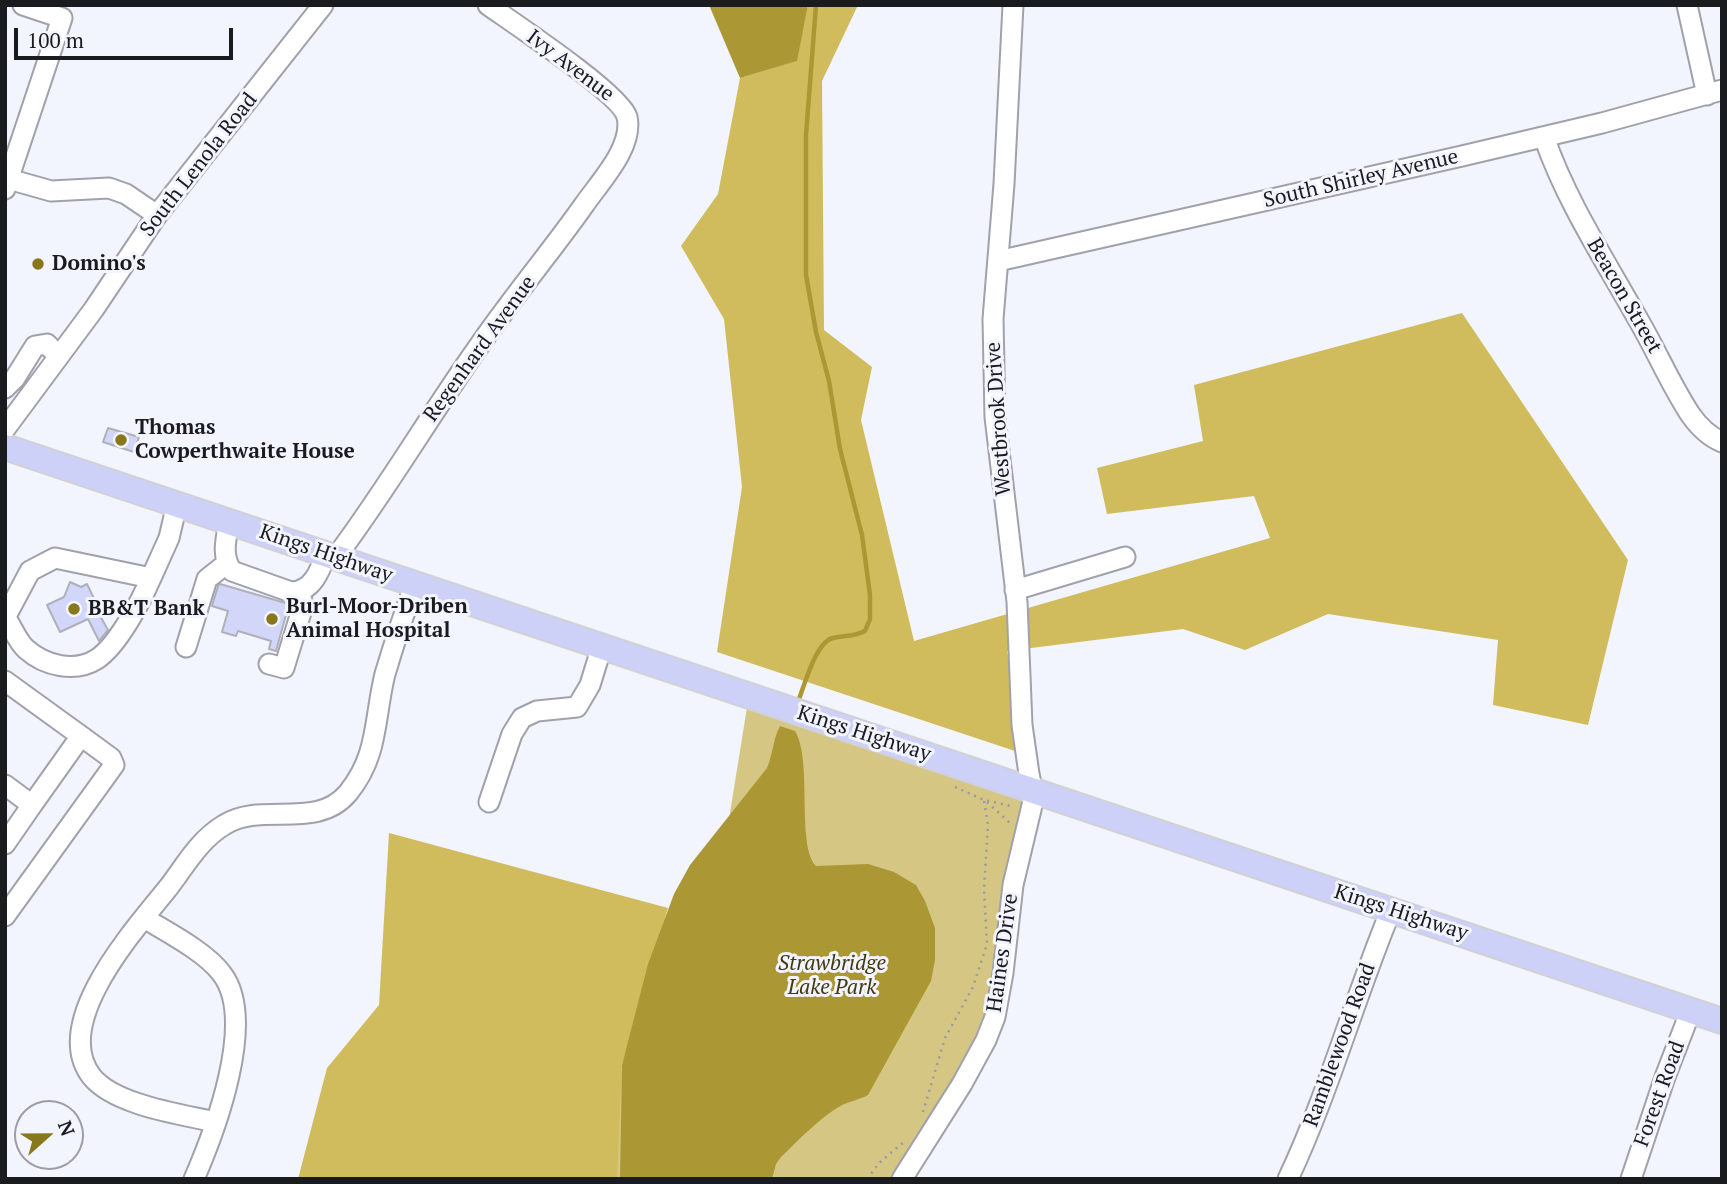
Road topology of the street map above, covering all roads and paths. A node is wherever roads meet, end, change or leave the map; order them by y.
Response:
1 (23, 5) edge
2 (488, 5) edge
3 (1013, 5) edge
4 (1687, 5) edge
5 (316, 9) edge
6 (1715, 92) edge
7 (1544, 137) junction
8 (624, 141) joint
9 (6, 182) edge
10 (157, 215) junction
11 (998, 261) junction
12 (58, 356) junction
13 (5, 388) edge
14 (5, 429) edge
15 (1722, 442) edge
16 (5, 447) edge
17 (177, 504) junction
18 (229, 522) junction
19 (331, 555) junction
20 (1125, 557) dead end
21 (226, 564) junction
22 (151, 578) junction
23 (415, 584) junction
24 (1015, 590) junction
25 (300, 592) junction
26 (6, 618) edge
27 (603, 646) junction
28 (186, 647) dead end
29 (269, 664) dead end
30 (5, 681) edge
31 (81, 736) junction
32 (951, 784) dead end
33 (5, 785) edge
34 (1034, 790) junction
35 (984, 800) junction
36 (489, 802) dead end
37 (32, 805) junction
38 (1011, 806) dead end
39 (1011, 823) dead end
40 (6, 841) edge
41 (1391, 910) junction
42 (5, 916) edge
43 (144, 918) junction
44 (1691, 1010) junction
45 (1722, 1021) edge
46 (920, 1120) dead end
47 (215, 1122) junction
48 (907, 1140) dead end
49 (194, 1179) edge
50 (867, 1179) edge
51 (902, 1179) edge
52 (1288, 1179) edge
53 (1631, 1179) edge

1 - 9 street
2 - 8 street, Ivy Avenue
3 - 11 street, Westbrook Drive
4 - 6 street
5 - 10 street, South Lenola Road
6 - 7 street, South Shirley Avenue
7 - 11 street, South Shirley Avenue
7 - 15 street, Beacon Street
8 - 19 street, Regenhard Avenue
9 - 10 street
10 - 12 street, South Lenola Road
11 - 24 street, Westbrook Drive
12 - 13 street
12 - 14 street, South Lenola Road
16 - 17 main road, Kings Highway
17 - 18 main road, Kings Highway
17 - 22 street
18 - 19 main road, Kings Highway
18 - 21 street
19 - 23 main road, Kings Highway
19 - 25 street, Regenhard Avenue
20 - 24 street
21 - 25 street
21 - 28 street
22 - 26 street
22 - 26 street
23 - 27 main road, Kings Highway
23 - 43 street
24 - 34 street, Westbrook Drive
25 - 29 street
27 - 34 main road, Kings Highway
27 - 36 street
30 - 31 street
31 - 37 street
31 - 42 street
32 - 35 path
33 - 37 street
34 - 41 main road, Kings Highway
34 - 51 street, Haines Drive
35 - 38 path
35 - 39 path
35 - 46 path
37 - 40 street
41 - 44 main road, Kings Highway
41 - 52 street, Ramblewood Road
43 - 47 street
43 - 47 street
44 - 45 main road, Kings Highway
44 - 53 street, Forest Road
47 - 49 street
48 - 50 path

